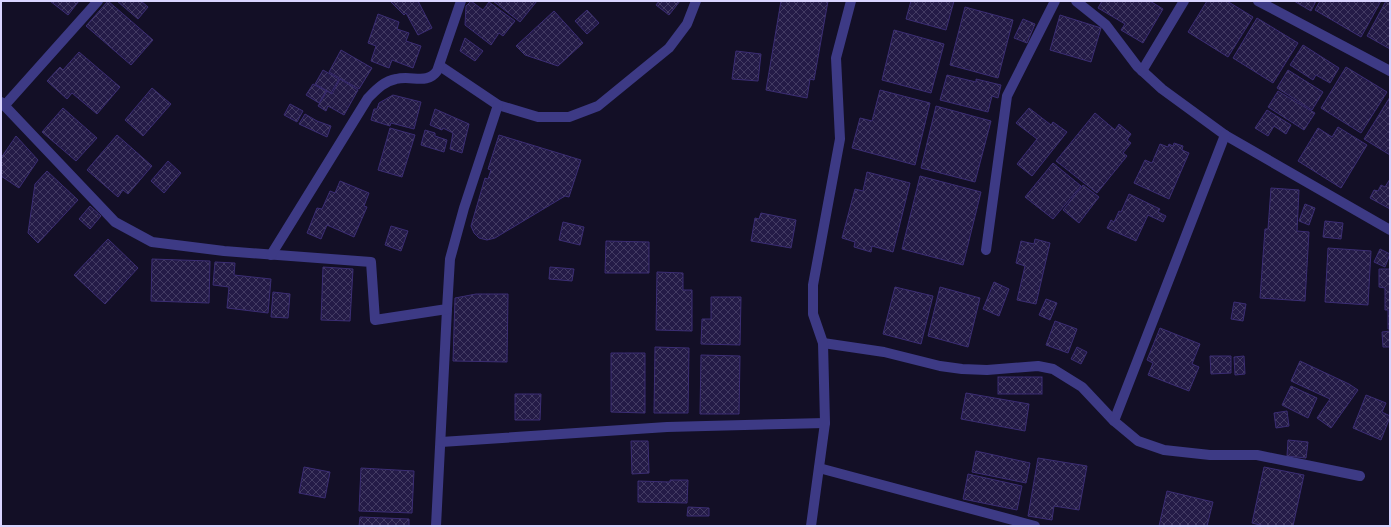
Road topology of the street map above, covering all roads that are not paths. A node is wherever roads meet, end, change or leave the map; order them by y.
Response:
1 (98, 1) edge
2 (461, 1) edge
3 (696, 1) edge
4 (851, 1) edge
5 (1055, 1) edge
6 (1076, 1) edge
7 (1184, 1) edge
8 (1258, 1) edge
9 (440, 66) junction
10 (1142, 71) junction
11 (1390, 71) edge
12 (3, 103) edge
13 (498, 105) junction
14 (1225, 135) junction
15 (1390, 230) edge
16 (986, 250) dead end
17 (271, 255) junction
18 (447, 309) junction
19 (822, 343) junction
20 (1114, 421) junction
21 (824, 423) junction
22 (441, 442) junction
23 (819, 468) junction
24 (1360, 476) dead end
25 (436, 526) edge
26 (811, 526) edge
27 (1035, 526) edge

1 - 12 street
2 - 9 street
3 - 13 street
4 - 19 street
5 - 16 street
6 - 10 street
7 - 10 street
8 - 11 street
9 - 13 street
9 - 17 street
10 - 14 street
12 - 17 street
13 - 18 street
14 - 15 street
14 - 20 street
17 - 18 street
18 - 22 street
19 - 20 street
19 - 21 street
20 - 24 street
21 - 22 street
21 - 23 street
22 - 25 street
23 - 26 street
23 - 27 street

